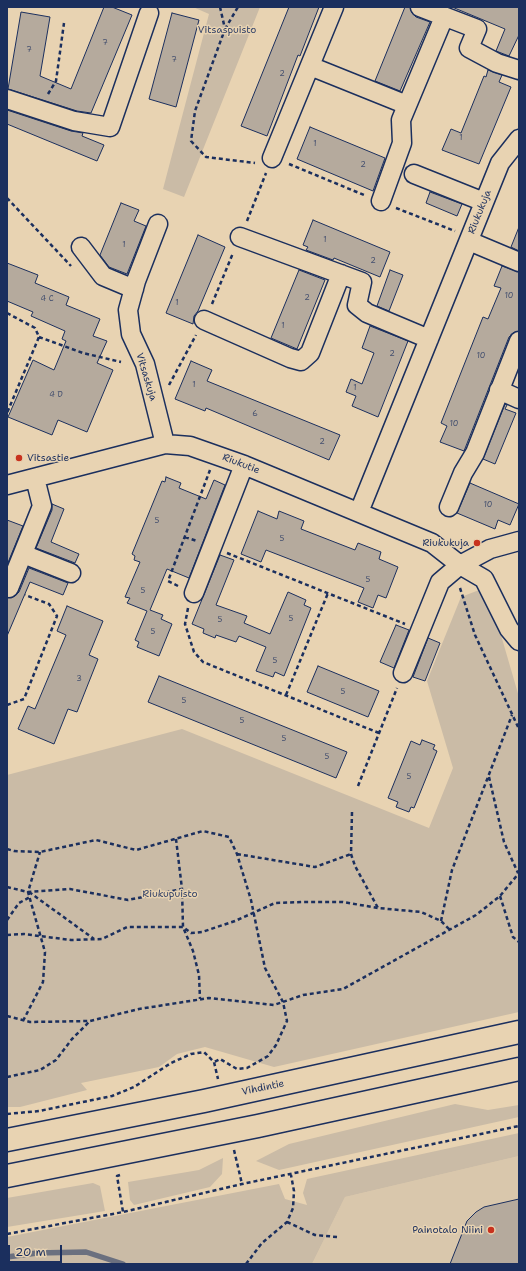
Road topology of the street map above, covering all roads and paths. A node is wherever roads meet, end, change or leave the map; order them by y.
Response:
1 (220, 7) edge
2 (238, 7) edge
3 (334, 7) edge
4 (420, 7) edge
5 (149, 13) dead end
6 (444, 17) junction
7 (64, 23) dead end
8 (225, 29) junction
9 (310, 66) junction
10 (519, 70) edge
11 (7, 99) edge
12 (407, 105) junction
13 (39, 108) junction
14 (519, 139) edge
15 (266, 161) joint
16 (414, 174) dead end
17 (381, 202) dead end
18 (484, 202) junction
19 (158, 224) dead end
20 (240, 237) dead end
21 (469, 241) junction
22 (81, 247) dead end
23 (519, 262) edge
24 (341, 274) junction
25 (134, 289) junction
26 (7, 313) edge
27 (204, 320) dead end
28 (39, 337) junction
29 (429, 339) junction
30 (519, 341) edge
31 (121, 362) dead end
32 (500, 390) junction
33 (519, 399) edge
34 (7, 402) edge
35 (11, 404) junction
36 (7, 413) edge
37 (166, 444) junction
38 (244, 465) junction
39 (212, 466) dead end
40 (35, 478) junction
41 (7, 485) edge
42 (449, 507) dead end
43 (359, 512) junction
44 (185, 537) junction
45 (519, 541) edge
46 (212, 547) junction
47 (23, 554) junction
48 (460, 565) junction
49 (71, 573) dead end
50 (9, 588) joint
51 (460, 591) dead end
52 (194, 593) junction
53 (328, 593) junction
54 (420, 630) junction
55 (519, 641) edge
56 (403, 673) joint
57 (286, 695) junction
58 (7, 705) edge
59 (512, 715) junction
60 (519, 729) edge
61 (379, 733) junction
62 (489, 776) junction
63 (358, 786) dead end
64 (352, 812) dead end
65 (176, 840) junction
66 (7, 849) edge
67 (40, 852) junction
68 (237, 854) junction
69 (351, 854) junction
70 (519, 873) edge
71 (7, 887) edge
72 (182, 888) junction
73 (28, 892) junction
74 (500, 896) junction
75 (30, 897) junction
76 (378, 908) junction
77 (253, 912) junction
78 (7, 920) edge
79 (441, 921) junction
80 (183, 927) junction
81 (450, 930) junction
82 (7, 935) edge
83 (40, 936) junction
84 (94, 939) junction
85 (519, 942) edge
86 (200, 999) junction
87 (283, 1002) junction
88 (7, 1016) edge
89 (23, 1021) junction
90 (90, 1021) junction
91 (519, 1032) edge
92 (214, 1062) junction
93 (519, 1069) edge
94 (7, 1077) edge
95 (218, 1079) dead end
96 (7, 1114) edge
97 (519, 1126) edge
98 (7, 1140) edge
99 (234, 1149) dead end
100 (124, 1174) dead end
101 (291, 1175) junction
102 (7, 1176) edge
103 (242, 1184) junction
104 (123, 1212) junction
105 (287, 1222) junction
106 (7, 1234) edge
107 (337, 1237) dead end
108 (246, 1264) edge

1 - 8 path
2 - 8 path
3 - 9 street
4 - 6 street
5 - 13 street
6 - 10 street
6 - 12 street
7 - 13 path
8 - 15 path
9 - 12 street
9 - 15 street
11 - 13 street
12 - 17 street
14 - 18 street, Riukukuja
16 - 18 street
18 - 21 street, Riukukuja
19 - 25 street
20 - 24 street
21 - 23 street
21 - 29 street, Riukukuja
22 - 25 street
24 - 27 street
24 - 29 street
25 - 37 street, Vitsaskuja
26 - 28 path
28 - 31 path
28 - 35 path
29 - 43 street, Riukukuja
30 - 32 street
32 - 33 street
32 - 42 street
34 - 35 path
35 - 36 path
37 - 38 street, Riukutie
37 - 40 street, Riukutie
38 - 43 street, Riukutie
38 - 46 street
39 - 44 path
40 - 41 street, Riukutie
40 - 47 street
43 - 48 street, Riukutie
44 - 46 path
44 - 52 path
45 - 48 street
46 - 52 street
46 - 53 path
47 - 49 street
47 - 50 street
48 - 54 street
48 - 55 street, Riukutie
50 - 58 path
51 - 59 path
52 - 57 path
53 - 54 path
53 - 57 path
54 - 56 street
56 - 61 path
57 - 61 path
59 - 60 path
59 - 62 path
61 - 63 path
62 - 70 path
62 - 79 path
64 - 69 path
65 - 67 path
65 - 68 path
65 - 72 path
66 - 67 path
67 - 73 path
68 - 69 path
68 - 77 path
69 - 76 path
70 - 74 path
71 - 73 path
72 - 73 path
72 - 80 path
73 - 75 path
73 - 84 path
74 - 81 path
74 - 85 path
75 - 78 path
75 - 83 path
76 - 77 path
76 - 79 path
77 - 80 path
77 - 87 path
79 - 81 path
80 - 84 path
80 - 86 path
81 - 87 path
82 - 83 path
83 - 84 path
83 - 89 path
86 - 87 path
86 - 90 path
87 - 92 path
88 - 89 path
89 - 90 path
90 - 94 path
91 - 98 main road, Vihdintie
92 - 95 path
92 - 96 path
93 - 102 main road
97 - 101 path
99 - 103 path
100 - 104 path
101 - 103 path
101 - 105 path
103 - 104 path
104 - 106 path
105 - 107 path
105 - 108 path

